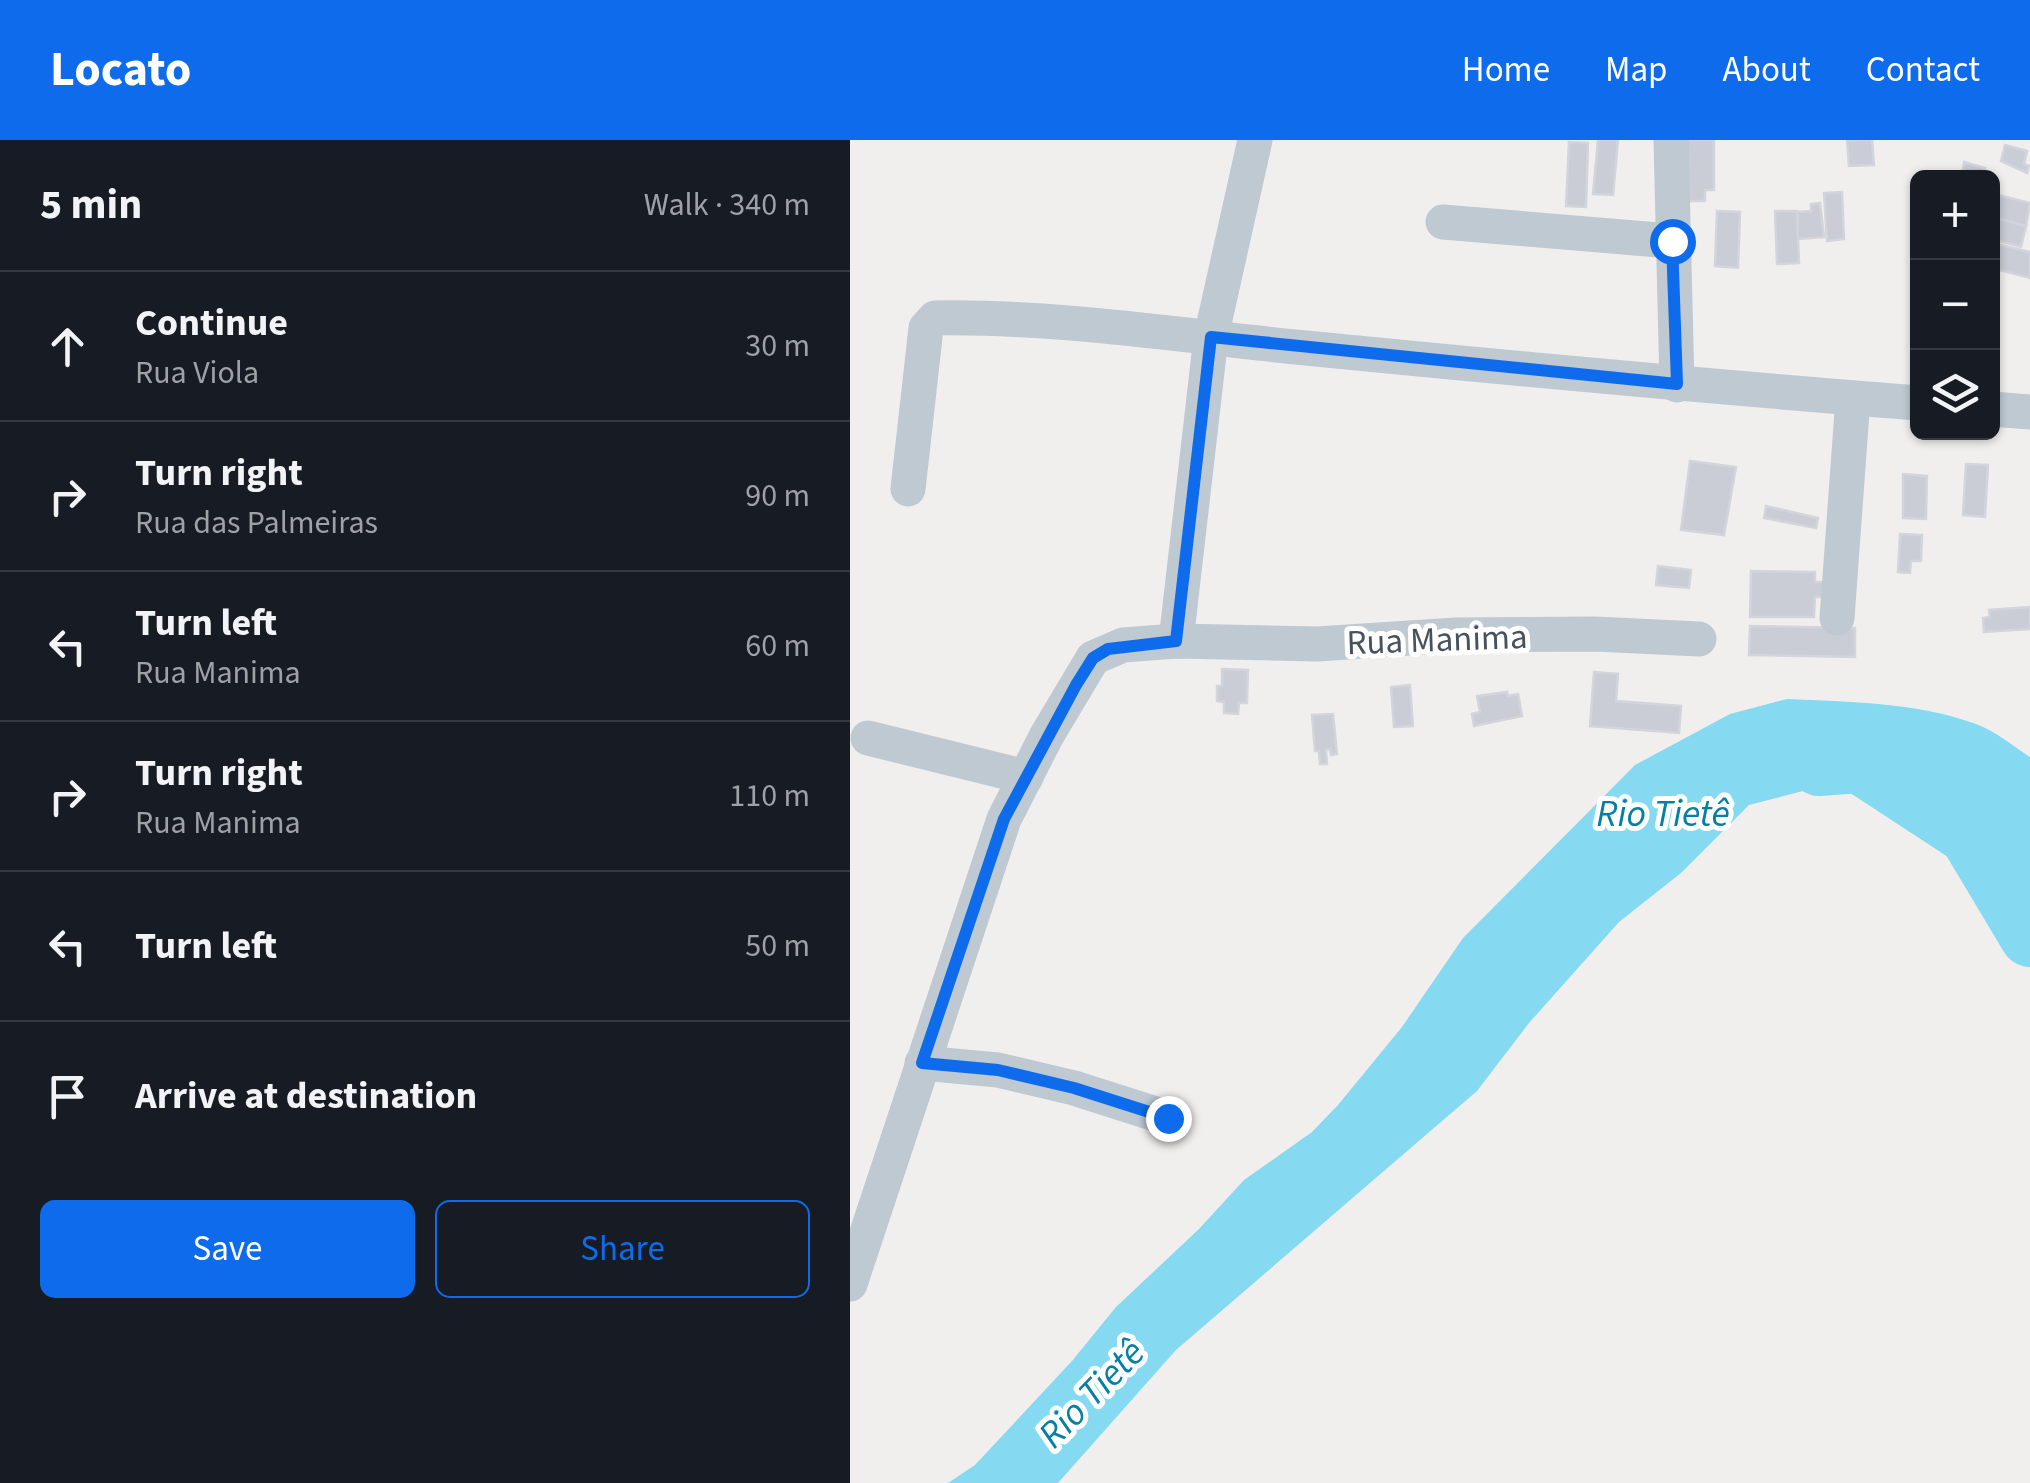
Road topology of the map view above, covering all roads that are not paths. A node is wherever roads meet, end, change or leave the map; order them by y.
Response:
1 (1255, 140) edge
2 (1671, 140) edge
3 (1443, 222) dead end
4 (1672, 241) junction
5 (1211, 337) junction
6 (1677, 384) junction
7 (1853, 398) junction
8 (1910, 402) edge
9 (2000, 410) edge
10 (2030, 412) edge
11 (908, 488) dead end
12 (1837, 618) dead end
13 (1698, 639) dead end
14 (1176, 641) junction
15 (868, 738) dead end
16 (1026, 777) junction
17 (922, 1063) junction
18 (1168, 1118) dead end
19 (850, 1284) edge

1 - 5 street
2 - 4 street
3 - 4 street
4 - 6 street
5 - 6 street
5 - 11 street
5 - 14 street
6 - 7 street
7 - 8 street
7 - 12 street
9 - 10 street
13 - 14 street, Rua Manima
14 - 16 street, Rua Manima
15 - 16 street
16 - 17 street, Rua Manima
17 - 18 street
17 - 19 street, Rua Manima

